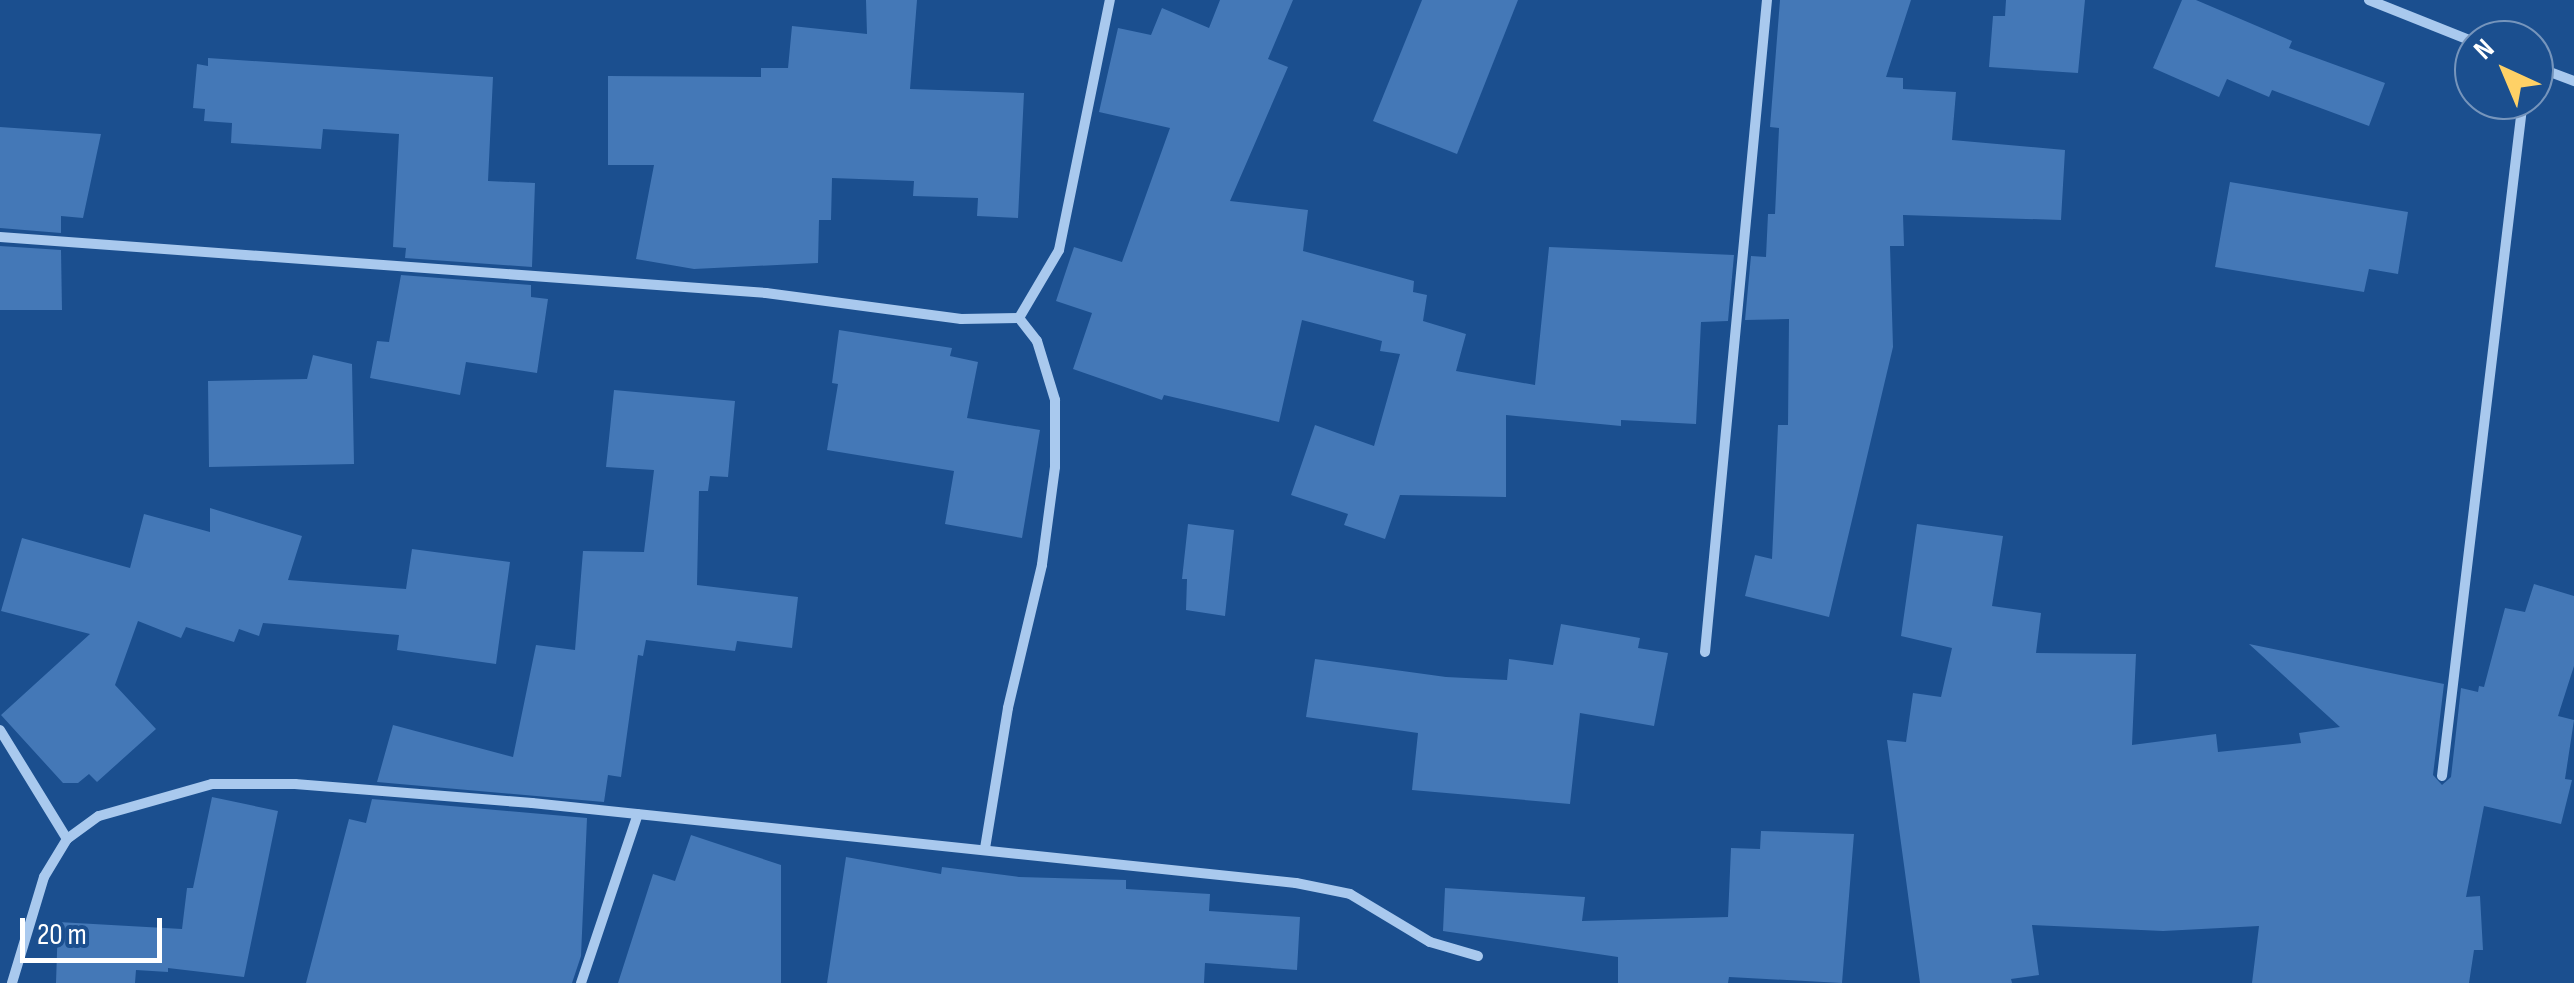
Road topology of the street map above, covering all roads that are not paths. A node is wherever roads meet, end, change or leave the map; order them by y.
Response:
1 (1110, 0) edge
2 (1768, 0) edge
3 (2369, 0) edge
4 (2454, 34) edge
5 (2521, 120) edge
6 (0, 237) edge
7 (1019, 318) junction
8 (1705, 652) dead end
9 (0, 730) edge
10 (2442, 776) dead end
11 (638, 814) junction
12 (67, 840) junction
13 (985, 848) junction
14 (1478, 956) dead end
15 (12, 983) edge
16 (581, 983) edge

1 - 7 street
2 - 8 street
3 - 4 street
5 - 10 street
6 - 7 street
7 - 13 street
9 - 12 street
11 - 12 street
11 - 13 street
11 - 16 street
12 - 15 street
13 - 14 street

